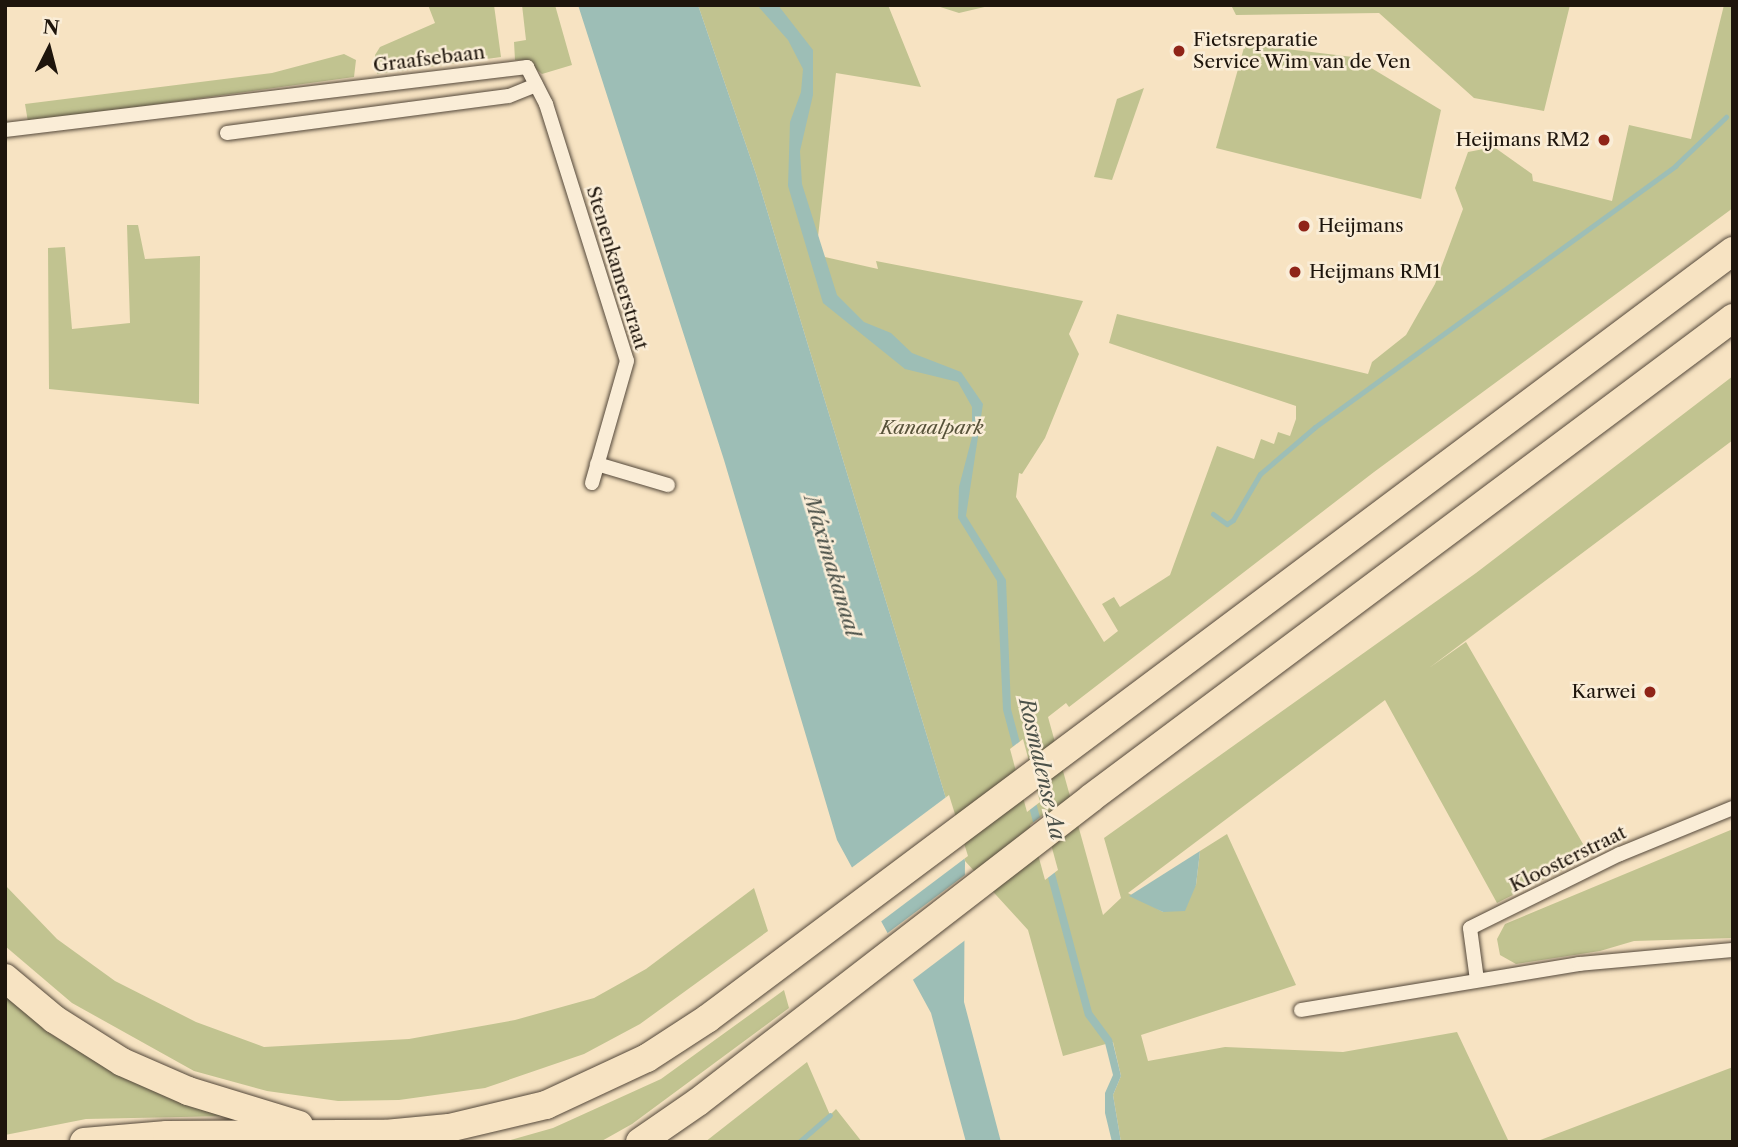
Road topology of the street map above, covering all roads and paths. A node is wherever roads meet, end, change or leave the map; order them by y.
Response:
1 (536, 85) junction
2 (5, 130) edge
3 (227, 133) dead end
4 (1733, 251) edge
5 (1733, 318) edge
6 (597, 464) junction
7 (592, 483) dead end
8 (668, 485) dead end
9 (1733, 808) edge
10 (1733, 950) edge
11 (5, 978) edge
12 (1477, 980) junction
13 (1301, 1010) dead end
14 (343, 1135) junction
15 (640, 1140) edge
16 (84, 1142) edge

1 - 2 street, Graafsebaan
1 - 3 street
1 - 6 street, Stenenkamerstraat
4 - 14 highway
5 - 15 highway
6 - 7 street, Stenenkamerstraat
6 - 8 street
9 - 12 street, Kloosterstraat
10 - 12 street
11 - 14 highway
12 - 13 street
14 - 16 highway

